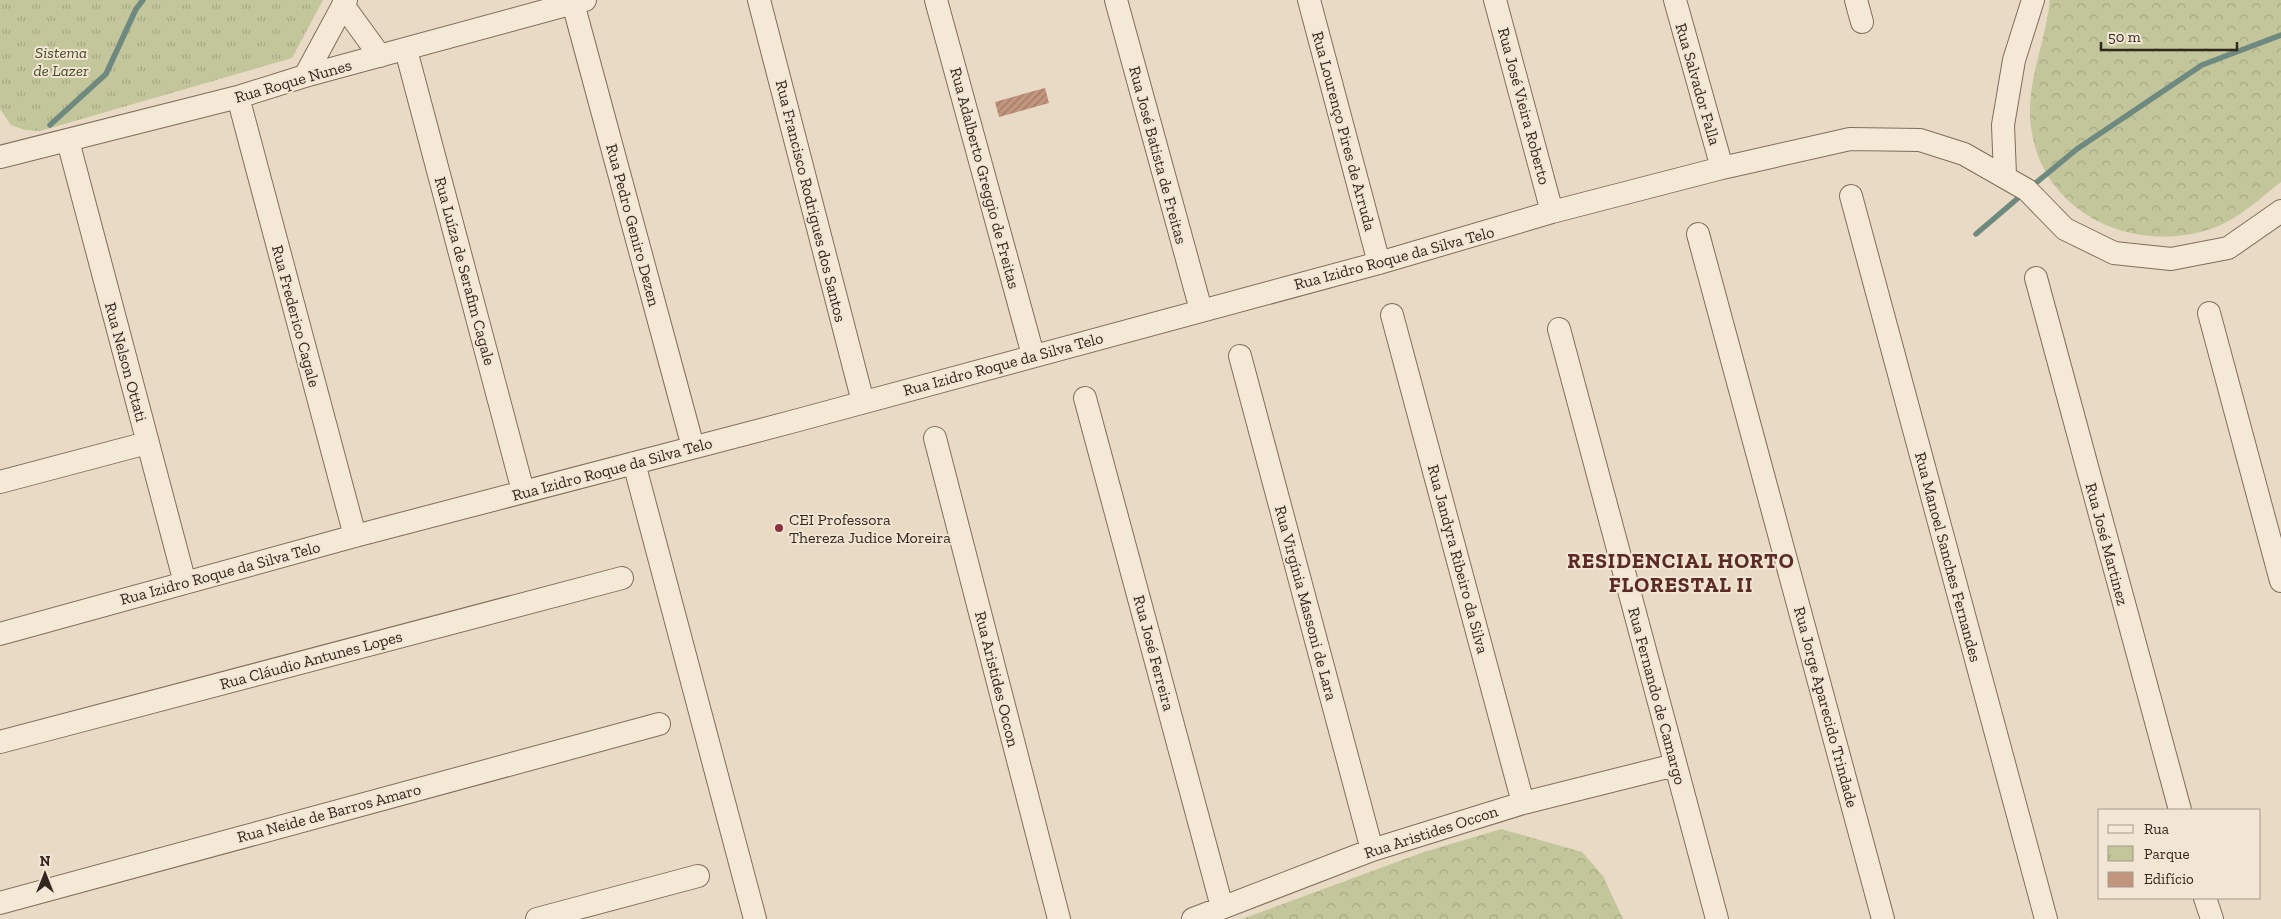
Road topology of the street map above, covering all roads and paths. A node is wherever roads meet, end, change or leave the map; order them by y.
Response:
1 (759, 0) edge
2 (936, 0) edge
3 (1116, 0) edge
4 (1309, 0) edge
5 (1495, 0) edge
6 (1675, 0) edge
7 (1856, 0) edge
8 (2033, 0) edge
9 (579, 2) edge
10 (344, 3) edge
11 (1862, 22) dead end
12 (406, 50) junction
13 (380, 56) junction
14 (305, 76) junction
15 (238, 97) junction
16 (68, 141) junction
17 (0, 157) edge
18 (1722, 168) junction
19 (2004, 175) junction
20 (1851, 196) dead end
21 (2281, 211) edge
22 (1552, 212) junction
23 (1698, 234) dead end
24 (1379, 263) junction
25 (2036, 278) dead end
26 (1201, 310) junction
27 (2209, 313) dead end
28 (1392, 315) dead end
29 (1559, 329) dead end
30 (1033, 355) junction
31 (1240, 356) dead end
32 (1086, 398) dead end
33 (862, 402) junction
34 (935, 438) dead end
35 (147, 442) junction
36 (693, 447) junction
37 (634, 463) junction
38 (0, 482) edge
39 (523, 492) junction
40 (355, 536) junction
41 (622, 578) dead end
42 (2281, 581) edge
43 (185, 583) junction
44 (0, 634) edge
45 (659, 724) dead end
46 (0, 742) edge
47 (1675, 765) junction
48 (1523, 803) junction
49 (2180, 809) edge
50 (1372, 850) junction
51 (698, 876) dead end
52 (2204, 899) edge
53 (2204, 899) edge
54 (0, 903) edge
55 (1222, 907) junction
56 (537, 919) edge
57 (755, 919) edge
58 (1059, 919) edge
59 (1193, 919) edge
60 (1717, 919) edge
61 (1883, 919) edge
62 (2046, 919) edge
63 (2200, 919) edge
64 (2212, 919) edge

1 - 33 street, Rua Francisco Rodrigues dos Santos
2 - 30 street, Rua Adalberto Greggio de Freitas
3 - 26 street, Rua José Batista de Freitas
4 - 24 street, Rua Lourenço Pires de Arruda
5 - 22 street, Rua José Vieira Roberto
6 - 18 street, Rua Salvador Falla
7 - 11 street
8 - 19 street
9 - 12 street, Rua Roque Nunes
9 - 36 street, Rua Pedro Geniro Dezen
10 - 13 street
10 - 14 street
12 - 13 street, Rua Roque Nunes
12 - 39 street, Rua Luíza de Serafim Cagale
13 - 14 street, Rua Roque Nunes
14 - 15 street, Rua Roque Nunes
15 - 16 street, Rua Roque Nunes
15 - 40 street, Rua Frederico Cagale
16 - 17 street, Rua Roque Nunes
16 - 35 street, Rua Nelson Ottati
18 - 19 street, Rua Izidro Roque da Silva Telo
18 - 22 street, Rua Izidro Roque da Silva Telo
19 - 21 street, Rua Izidro Roque da Silva Telo
20 - 62 street, Rua Manoel Sanches Fernandes
22 - 24 street, Rua Izidro Roque da Silva Telo
23 - 61 street, Rua Jorge Aparecido Trindade
24 - 26 street, Rua Izidro Roque da Silva Telo
25 - 49 street, Rua José Martinez
26 - 30 street, Rua Izidro Roque da Silva Telo
27 - 42 street
28 - 48 street, Rua Jandyra Ribeiro da Silva
29 - 47 street, Rua Fernando de Camargo
30 - 33 street, Rua Izidro Roque da Silva Telo
31 - 50 street, Rua Virgínia Massoni de Lara
32 - 55 street, Rua José Ferreira
33 - 36 street, Rua Izidro Roque da Silva Telo
34 - 58 street, Rua Aristides Occon
35 - 38 street
35 - 43 street, Rua Nelson Ottati
36 - 37 street, Rua Izidro Roque da Silva Telo
37 - 39 street, Rua Izidro Roque da Silva Telo
37 - 57 street
39 - 40 street, Rua Izidro Roque da Silva Telo
40 - 43 street, Rua Izidro Roque da Silva Telo
41 - 46 street, Rua Cláudio Antunes Lopes
43 - 44 street, Rua Izidro Roque da Silva Telo
45 - 54 street, Rua Neide de Barros Amaro
47 - 48 street, Rua Aristides Occon
47 - 60 street, Rua Fernando de Camargo
48 - 50 street, Rua Aristides Occon
50 - 55 street, Rua Aristides Occon
51 - 56 street
52 - 63 street
53 - 64 street
55 - 59 street, Rua Aristides Occon

